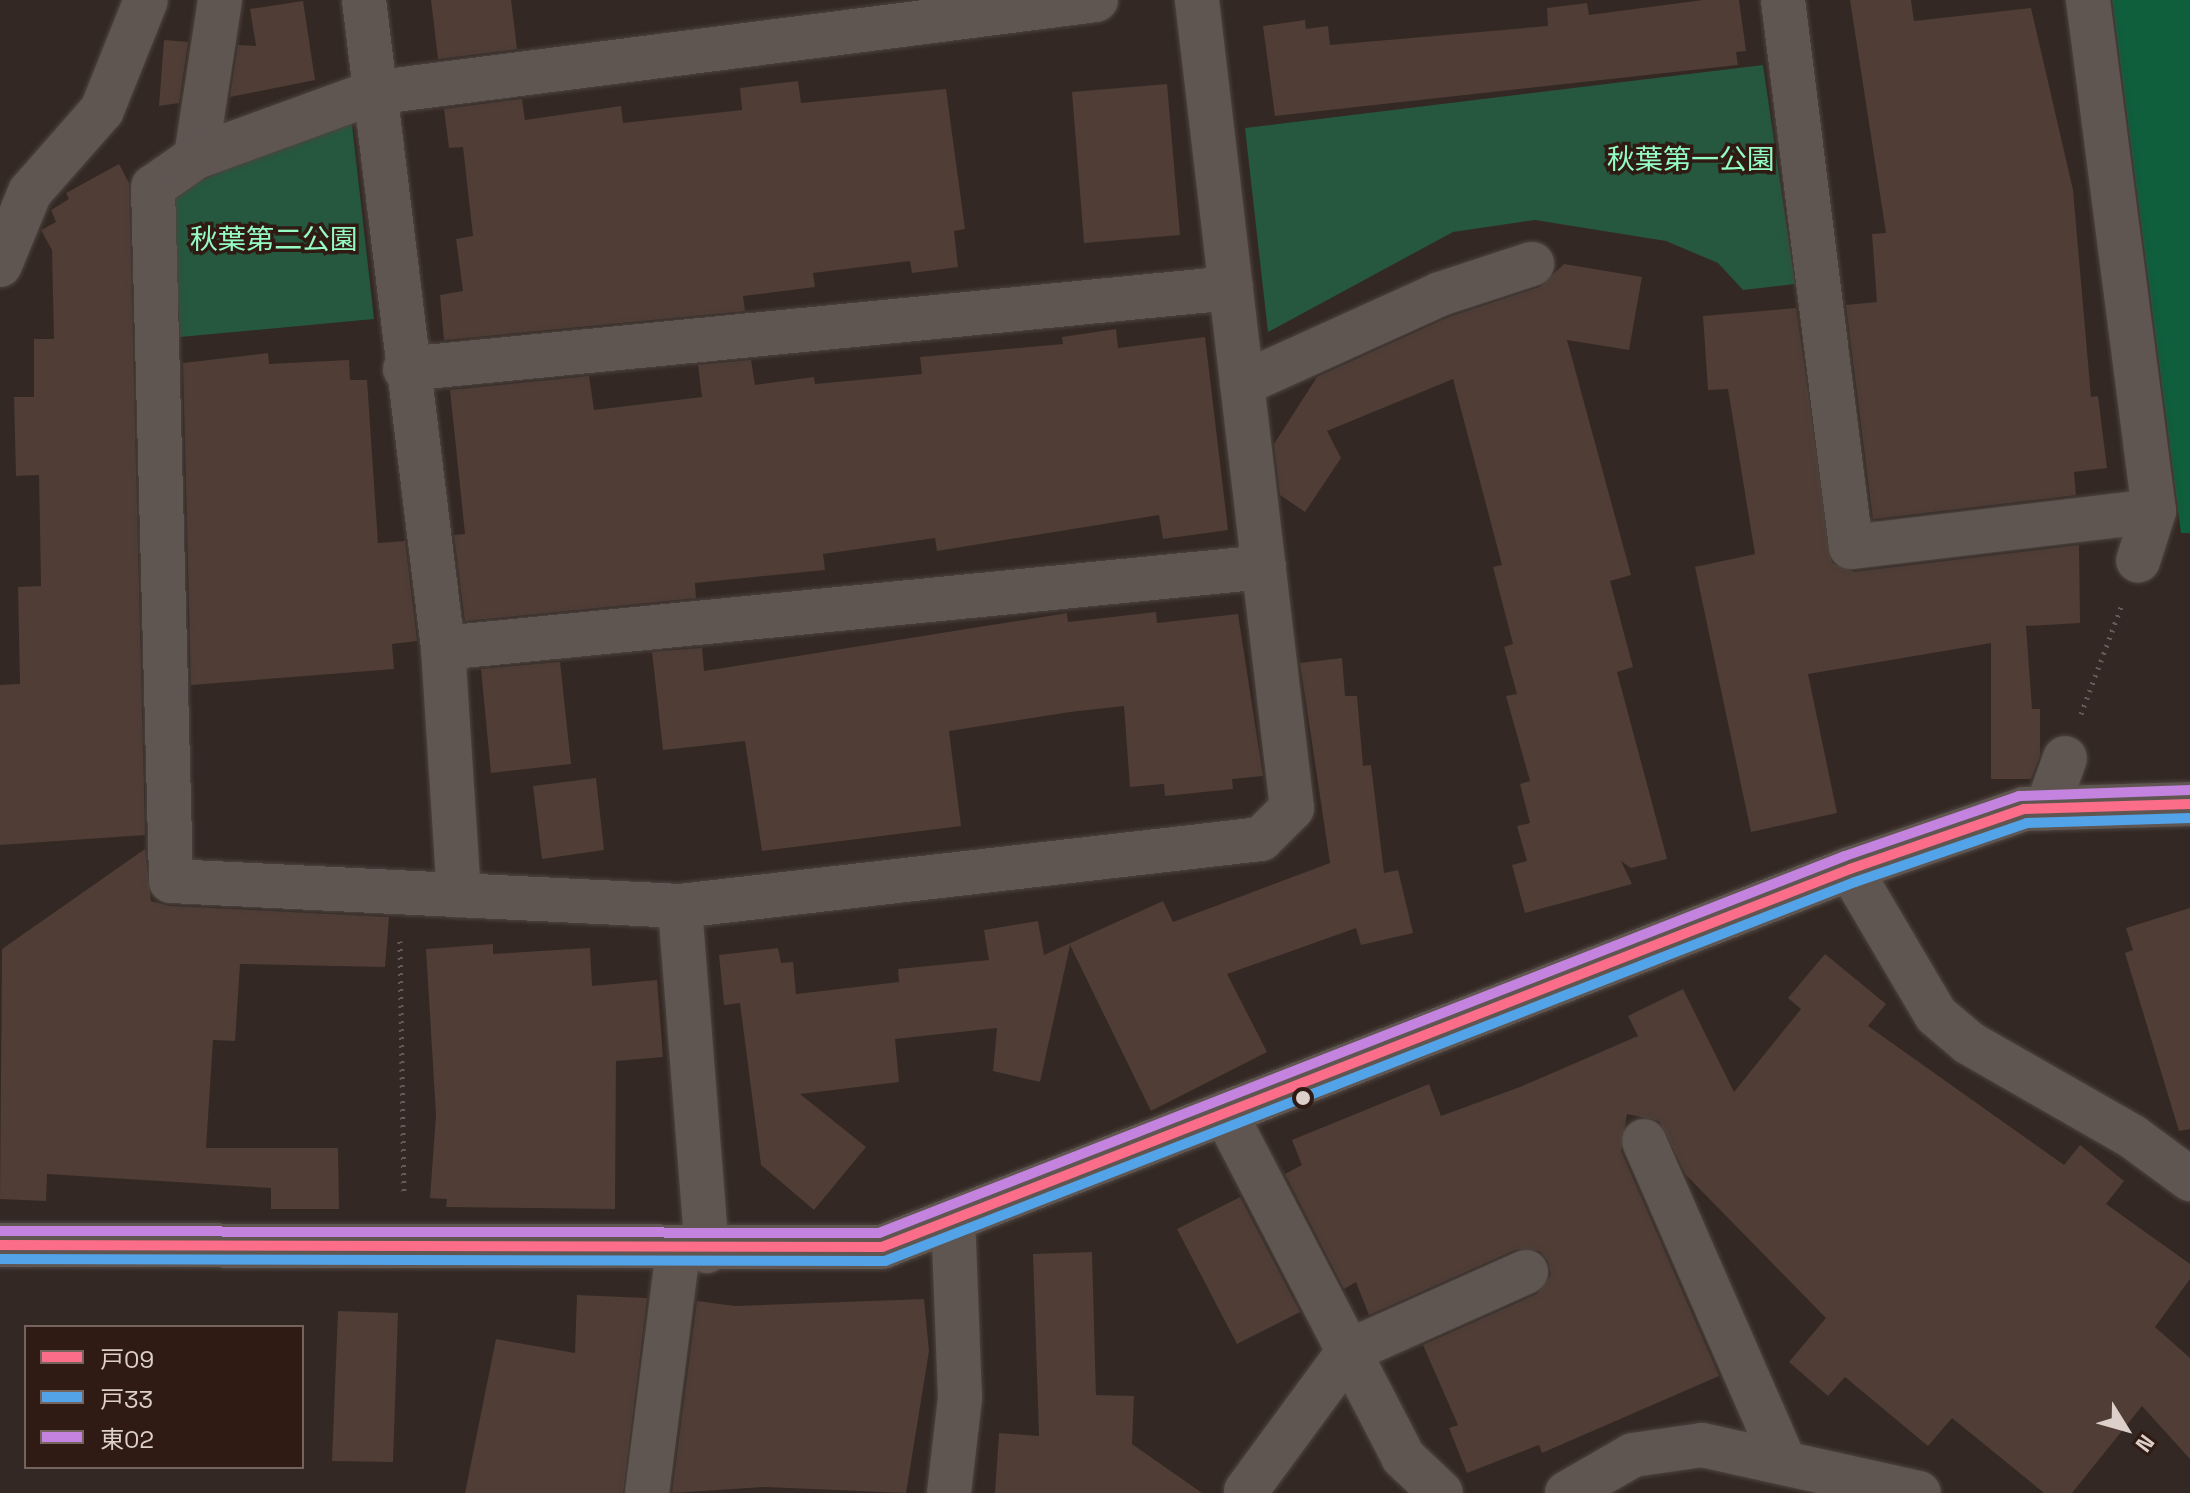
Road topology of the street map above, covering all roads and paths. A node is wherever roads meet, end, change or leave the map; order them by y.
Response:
1 (146, 0) edge
2 (220, 0) edge
3 (364, 0) edge
4 (1096, 0) edge
5 (1197, 0) edge
6 (1783, 0) edge
7 (2088, 0) edge
8 (372, 93) junction
9 (196, 157) junction
10 (1532, 264) dead end
11 (0, 265) edge
12 (1231, 288) junction
13 (405, 369) junction
14 (1242, 384) junction
15 (2154, 511) junction
16 (2138, 561) joint
17 (1264, 567) junction
18 (443, 648) junction
19 (2065, 758) joint
20 (2190, 804) edge
21 (2047, 808) junction
22 (1850, 869) junction
23 (400, 892) junction
24 (459, 895) junction
25 (680, 906) junction
26 (1225, 1113) junction
27 (1644, 1141) dead end
28 (2190, 1179) edge
29 (953, 1219) junction
30 (0, 1245) edge
31 (405, 1248) junction
32 (692, 1251) junction
33 (1526, 1272) dead end
34 (1349, 1351) junction
35 (1783, 1459) junction
36 (1246, 1491) dead end
37 (647, 1493) edge
38 (949, 1493) edge
39 (1441, 1493) edge
40 (1567, 1493) edge
41 (1919, 1493) edge

1 - 11 street
2 - 9 street
3 - 8 street
4 - 8 street
5 - 12 street
6 - 15 street
7 - 15 street
8 - 9 street
8 - 13 street
9 - 23 street
10 - 14 street
12 - 13 street
12 - 14 street
13 - 18 street
14 - 17 street
15 - 16 street
16 - 19 path
17 - 18 street
17 - 25 street
18 - 24 street
19 - 21 street
20 - 21 street
21 - 22 street
22 - 26 street
22 - 28 street
23 - 24 street
23 - 31 path
24 - 25 street
25 - 32 street
26 - 29 street
26 - 34 street
27 - 35 street
29 - 32 street
29 - 38 street
30 - 31 street
31 - 32 street
32 - 37 street
33 - 34 street
34 - 36 street
34 - 39 street
35 - 40 street
35 - 41 street

